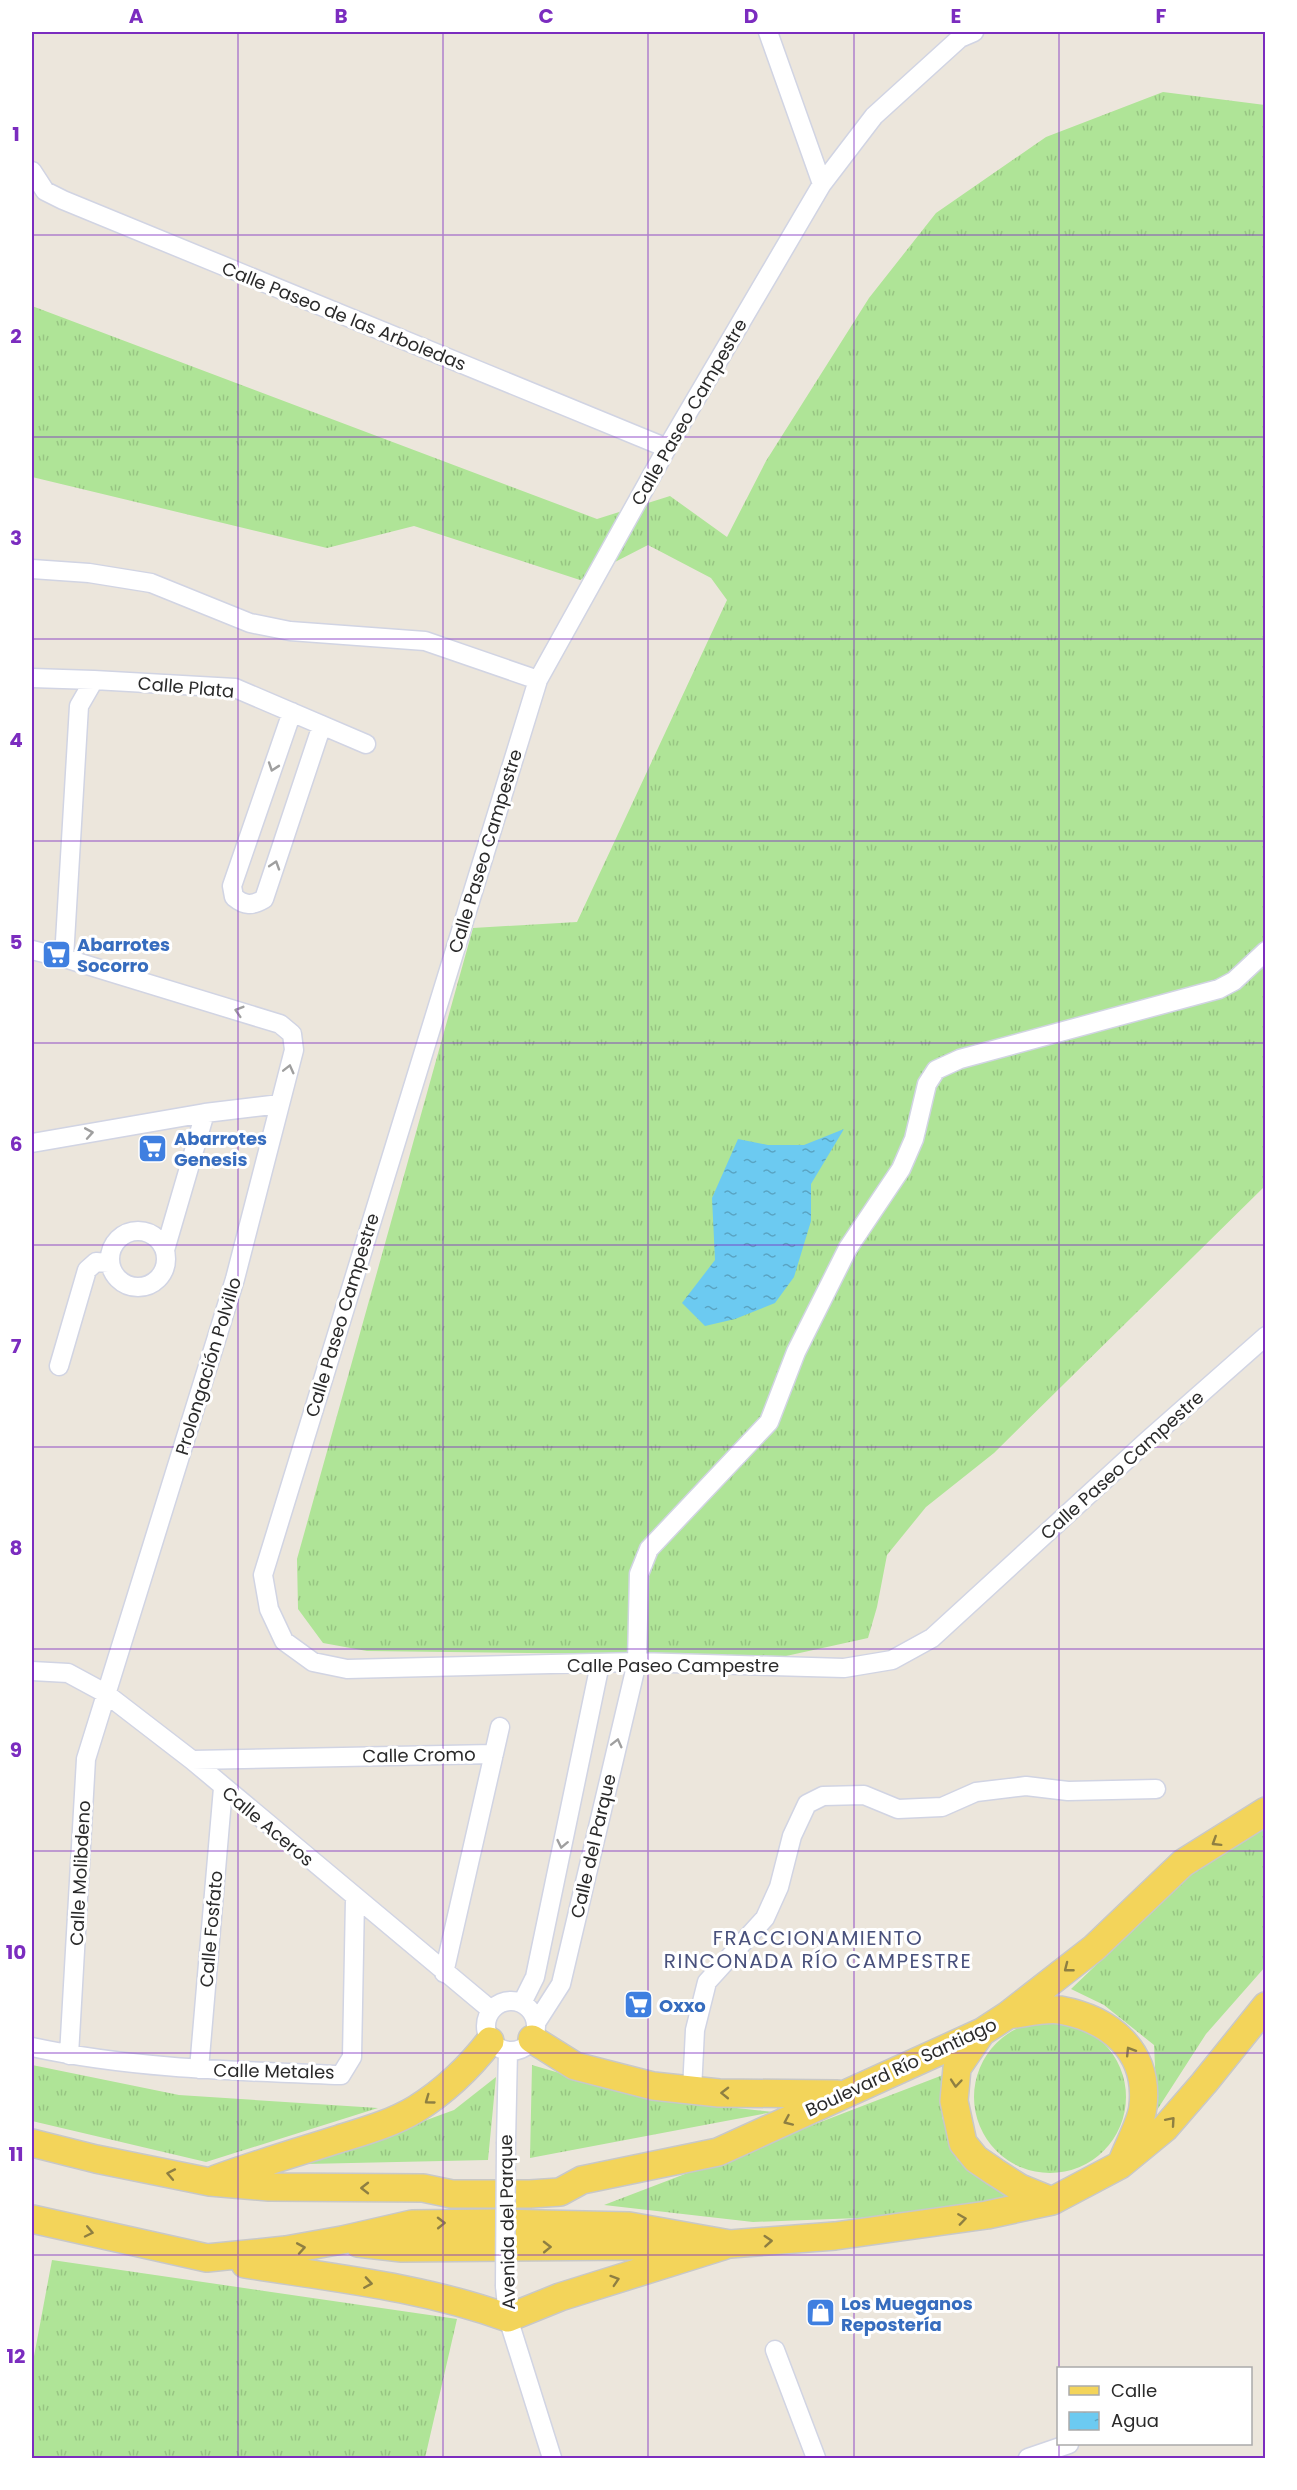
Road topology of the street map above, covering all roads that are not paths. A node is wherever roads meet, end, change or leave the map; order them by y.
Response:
1 (768, 32) edge
2 (974, 32) edge
3 (32, 171) edge
4 (822, 184) junction
5 (667, 448) junction
6 (32, 569) edge
7 (40, 679) edge
8 (94, 680) junction
9 (538, 680) junction
10 (79, 706) junction
11 (292, 712) junction
12 (322, 725) junction
13 (366, 744) dead end
14 (32, 950) edge
15 (1266, 951) edge
16 (64, 958) junction
17 (280, 1104) junction
18 (205, 1113) junction
19 (32, 1143) edge
20 (165, 1250) junction
21 (110, 1263) junction
22 (1266, 1336) edge
23 (59, 1366) dead end
24 (637, 1662) junction
25 (600, 1664) junction
26 (32, 1671) edge
27 (105, 1693) junction
28 (500, 1727) dead end
29 (494, 1754) junction
30 (192, 1760) junction
31 (223, 1788) junction
32 (1156, 1789) dead end
33 (569, 1808) junction
34 (1266, 1811) edge
35 (600, 1814) junction
36 (355, 1899) junction
37 (444, 1973) junction
38 (522, 2003) junction
39 (1266, 2006) edge
40 (491, 2010) junction
41 (1008, 2015) junction
42 (534, 2031) junction
43 (982, 2032) junction
44 (499, 2046) junction
45 (32, 2047) edge
46 (69, 2055) junction
47 (199, 2069) junction
48 (692, 2090) junction
49 (847, 2094) junction
50 (32, 2143) edge
51 (1120, 2165) junction
52 (210, 2182) junction
53 (1052, 2201) junction
54 (32, 2219) edge
55 (730, 2244) junction
56 (207, 2258) junction
57 (508, 2318) junction
58 (775, 2350) dead end
59 (1066, 2445) edge
60 (552, 2458) edge
61 (816, 2458) edge
62 (1028, 2458) edge

1 - 4 street
2 - 4 street, Calle Paseo Campestre
3 - 5 street, Calle Paseo de las Arboledas
4 - 5 street, Calle Paseo Campestre
5 - 9 street, Calle Paseo Campestre
6 - 9 street
7 - 8 street, Calle Plata
7 - 10 street
8 - 10 street
8 - 11 street, Calle Plata
9 - 25 street, Calle Paseo Campestre
10 - 16 street
11 - 12 street, Calle Plata
11 -> 12 street
12 - 13 street, Calle Plata
14 - 16 street
15 - 24 street, Calle del Parque
17 -> 16 street, Prolongación Polvillo
17 - 18 street
17 - 27 street, Prolongación Polvillo
19 -> 18 street
18 - 20 street
20 - 21 street
20 - 21 street
21 - 23 street
22 - 24 street, Calle Paseo Campestre
24 - 25 street, Calle Paseo Campestre
35 -> 24 street, Calle del Parque
25 - 33 street, Calle del Parque
26 - 27 street, Calle Aceros
27 - 30 street, Calle Aceros
27 - 46 street, Calle Molibdeno
28 - 29 street
29 - 30 street, Calle Cromo
29 - 37 street, Calle Cromo
30 - 31 street, Calle Aceros
31 - 36 street, Calle Aceros
31 - 47 street, Calle Fosfato
32 - 48 street
33 - 35 street
33 -> 38 street, Calle del Parque
34 -> 41 main road, Boulevard Río Santiago
35 - 42 street, Calle del Parque
36 - 37 street, Calle Aceros
36 - 47 street, Calle Metales
37 - 40 street, Calle Aceros
38 - 40 street
38 - 42 street
51 -> 39 main road
40 - 44 street
41 - 43 main road, Boulevard Río Santiago
51 -> 41 main road
42 - 44 street
42 - 48 main road
43 - 49 main road, Boulevard Río Santiago
43 -> 53 main road
44 -> 52 main road
44 - 57 street, Avenida del Parque, bridge
45 - 46 street, Calle Metales
46 - 47 street, Calle Metales
49 -> 48 main road
49 -> 52 main road, Boulevard Río Santiago
52 -> 50 main road, Boulevard Río Santiago
51 - 53 main road
55 -> 53 main road
54 -> 56 main road
56 -> 55 main road
57 -> 55 main road
56 -> 57 main road
57 - 60 street, Avenida del Parque
58 - 61 street
59 - 62 street

